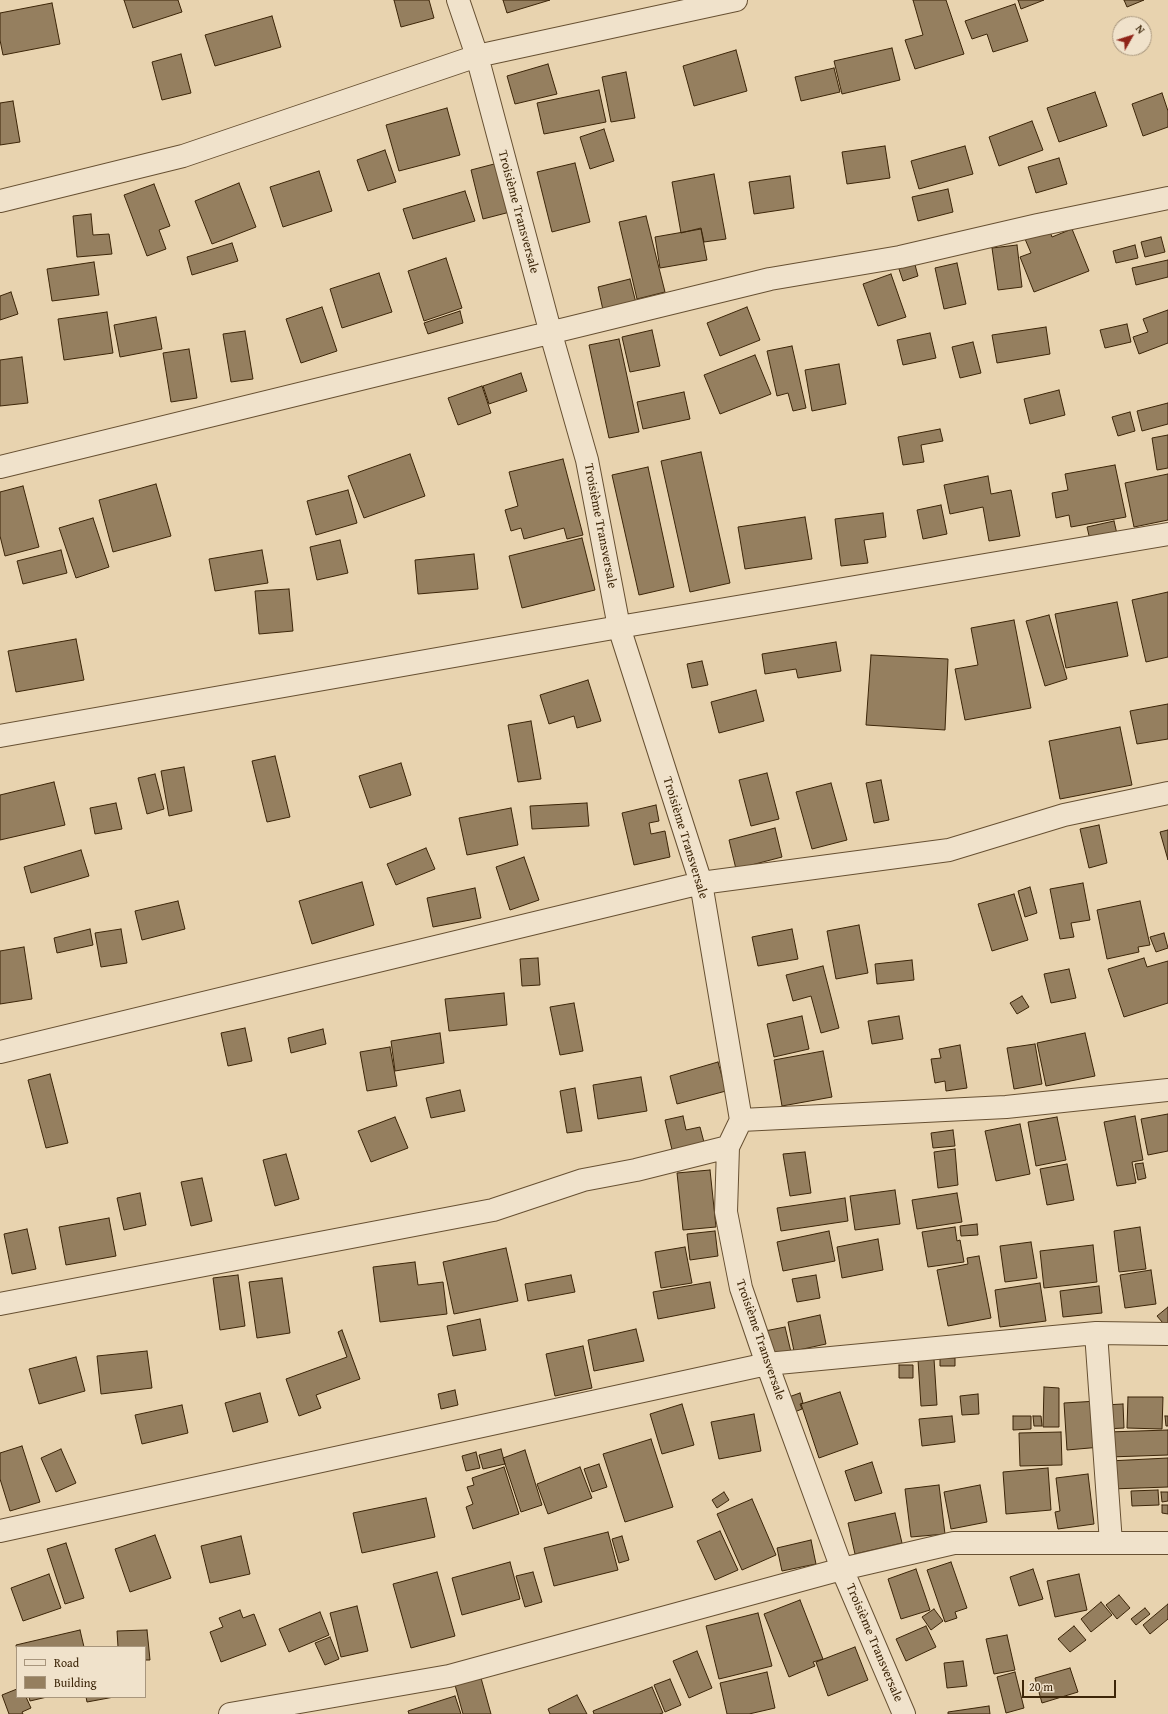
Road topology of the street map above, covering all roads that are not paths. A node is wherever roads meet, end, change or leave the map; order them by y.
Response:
1 (458, 0) edge
2 (736, 0) edge
3 (477, 56) junction
4 (1168, 198) edge
5 (0, 201) edge
6 (551, 334) junction
7 (0, 467) edge
8 (1168, 534) edge
9 (619, 627) junction
10 (0, 736) edge
11 (1168, 793) edge
12 (701, 883) junction
13 (0, 1052) edge
14 (1168, 1090) edge
15 (741, 1120) junction
16 (728, 1147) junction
17 (0, 1304) edge
18 (1096, 1333) junction
19 (1168, 1334) edge
20 (767, 1364) junction
21 (0, 1531) edge
22 (1111, 1543) junction
23 (1168, 1544) edge
24 (842, 1569) junction
25 (230, 1714) edge
26 (904, 1714) edge

1 - 3 street, Troisième Transversale
2 - 3 street
3 - 5 street
3 - 6 street, Troisième Transversale
4 - 6 street
6 - 7 street
6 - 9 street, Troisième Transversale
8 - 9 street
9 - 10 street
9 - 12 street, Troisième Transversale
11 - 12 street
12 - 13 street
12 - 15 street, Troisième Transversale
14 - 15 street
15 - 16 street, Troisième Transversale
16 - 17 street
16 - 20 street, Troisième Transversale
18 - 19 street
18 - 20 street
18 - 22 street
20 - 21 street
20 - 24 street, Troisième Transversale
22 - 23 street
22 - 24 street
24 - 25 street
24 - 26 street, Troisième Transversale

